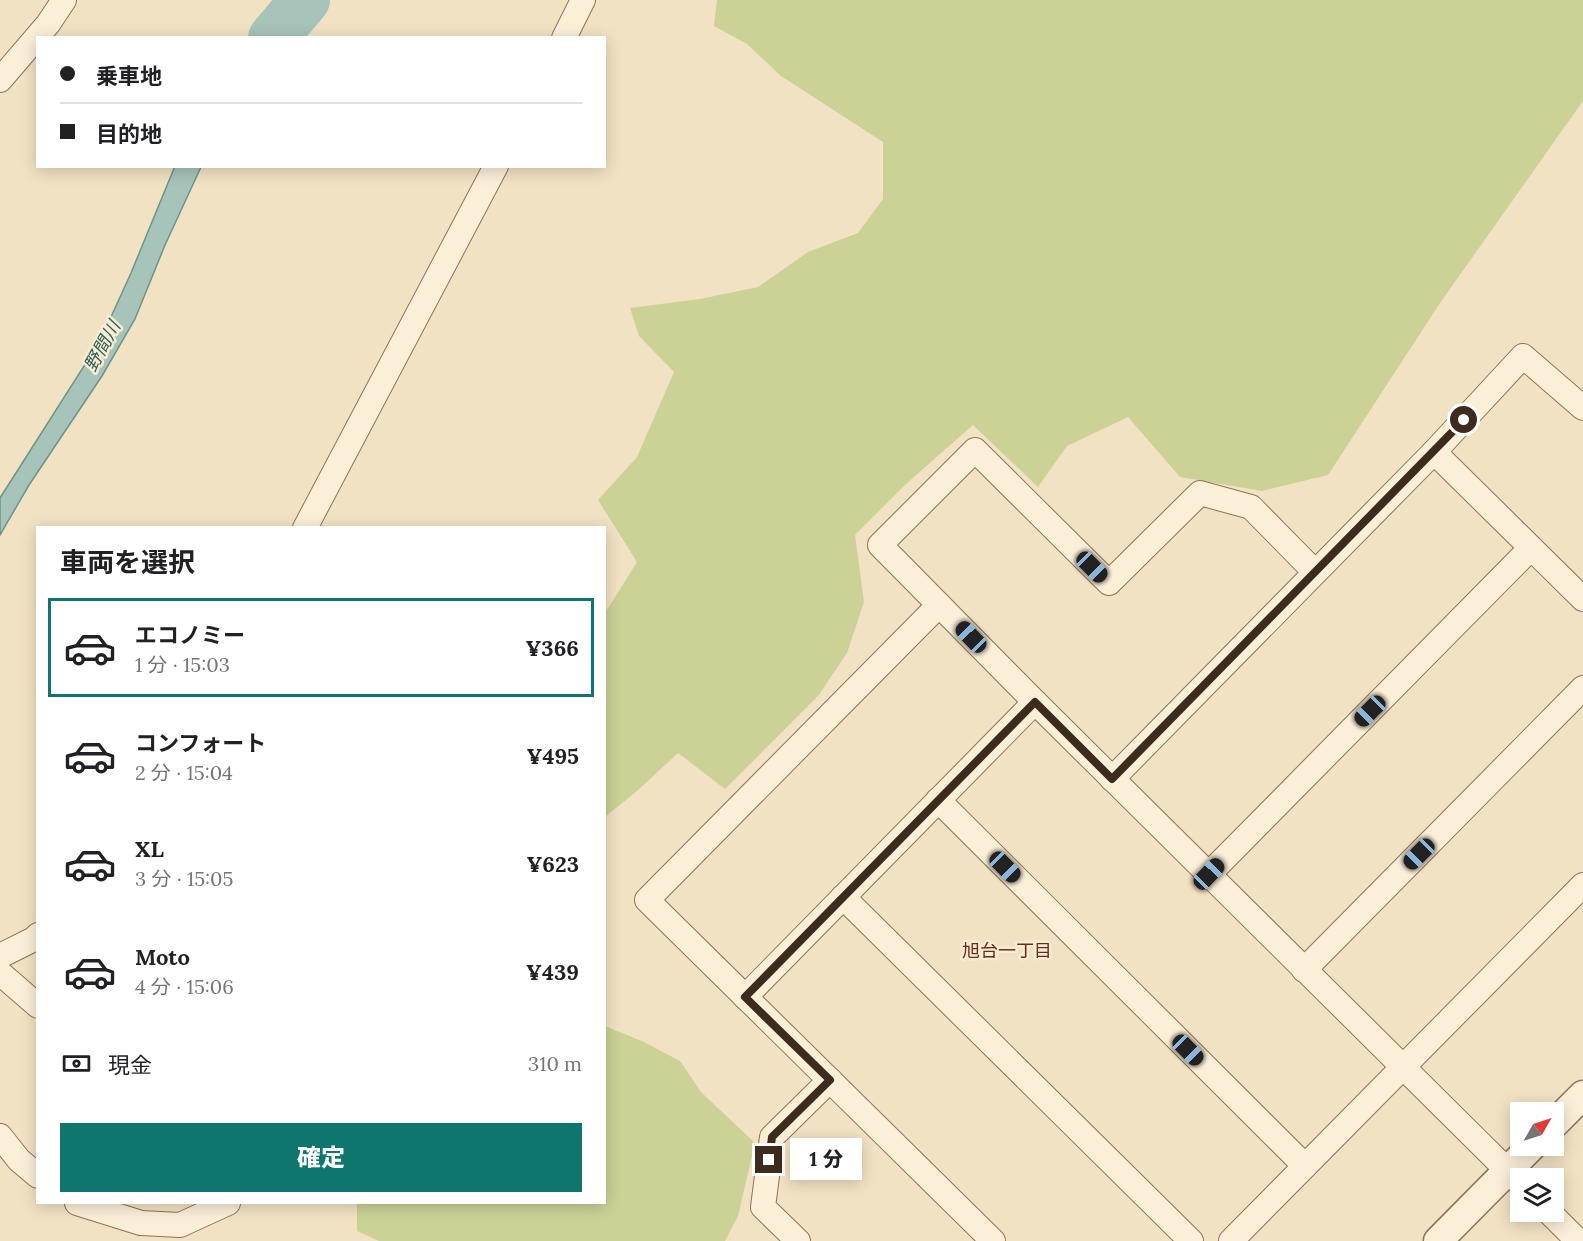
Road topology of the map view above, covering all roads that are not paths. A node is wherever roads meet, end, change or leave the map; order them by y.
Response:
1 (64, 0) edge
2 (583, 0) edge
3 (38, 36) edge
4 (565, 36) edge
5 (36, 38) edge
6 (0, 80) edge
7 (495, 168) edge
8 (1583, 408) edge
9 (1434, 452) junction
10 (306, 526) edge
11 (1531, 548) junction
12 (1315, 572) junction
13 (1583, 599) edge
14 (939, 604) junction
15 (1583, 688) edge
16 (1035, 702) junction
17 (1112, 779) junction
18 (938, 800) junction
19 (1209, 874) junction
20 (1583, 885) edge
21 (843, 897) junction
22 (36, 936) edge
23 (0, 956) edge
24 (1304, 970) junction
25 (0, 973) edge
26 (745, 997) junction
27 (36, 1004) edge
28 (1403, 1067) junction
29 (830, 1080) junction
30 (1583, 1095) edge
31 (1564, 1114) edge
32 (0, 1136) edge
33 (1305, 1166) junction
34 (36, 1174) edge
35 (1510, 1174) edge
36 (1510, 1181) edge
37 (80, 1204) edge
38 (226, 1204) edge
39 (1559, 1222) edge
40 (798, 1241) edge
41 (993, 1241) edge
42 (1191, 1241) edge
43 (1230, 1241) edge
44 (1438, 1241) edge
45 (1578, 1241) edge

1 - 3 street
2 - 4 street
5 - 6 street
7 - 10 street
8 - 9 street
9 - 11 street
9 - 12 street
11 - 13 street
11 - 19 street
12 - 14 street
12 - 17 street
14 - 16 street
14 - 26 street
15 - 24 street
16 - 17 street
16 - 18 street
17 - 19 street
18 - 21 street
18 - 33 street
19 - 24 street
20 - 28 street
21 - 26 street
21 - 42 street
22 - 23 street
24 - 28 street
25 - 27 street
26 - 29 street
28 - 33 street
28 - 35 street
29 - 40 street
29 - 41 street
30 - 31 street
32 - 34 street
33 - 43 street
36 - 44 street
37 - 38 street
39 - 45 street

